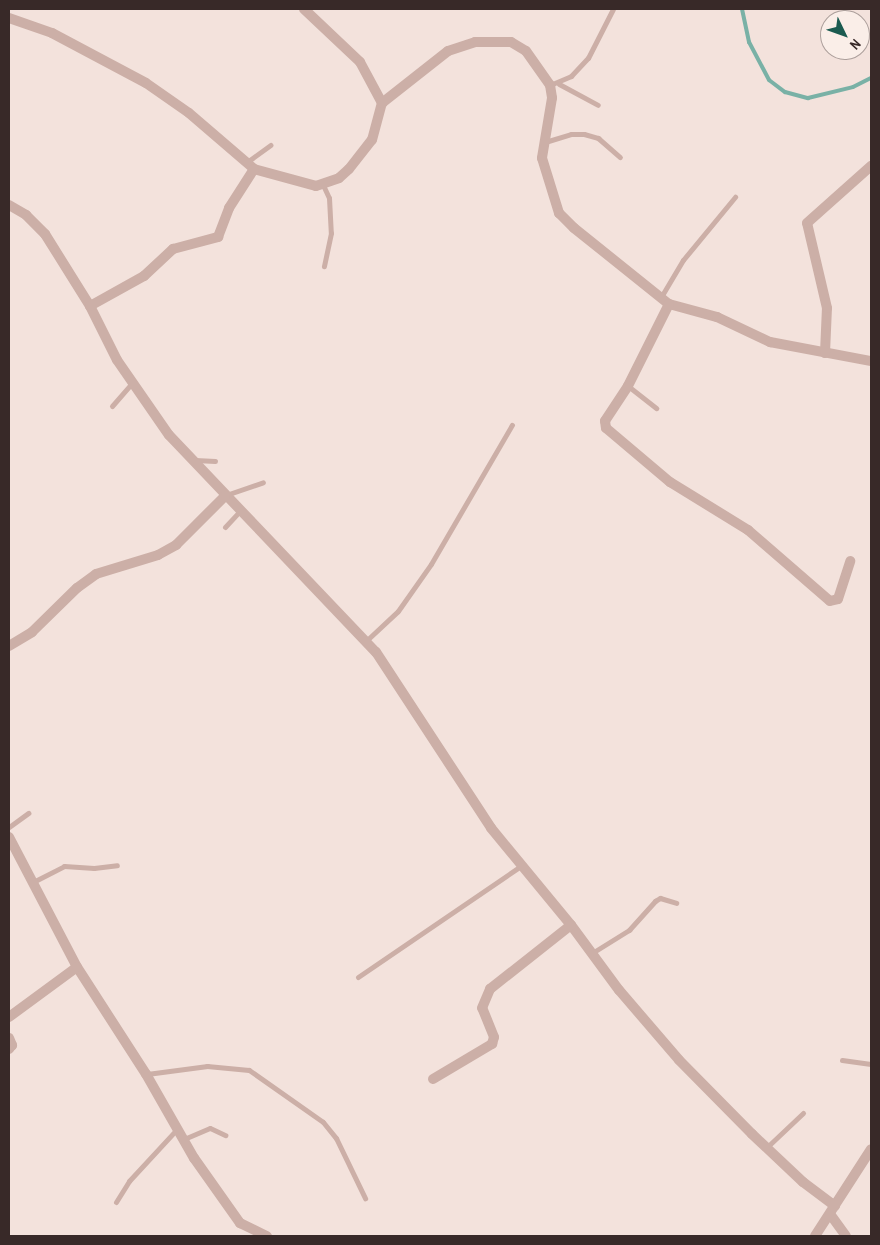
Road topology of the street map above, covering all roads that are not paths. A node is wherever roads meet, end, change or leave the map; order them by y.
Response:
1 (304, 9) edge
2 (614, 9) edge
3 (9, 18) edge
4 (554, 85) junction
5 (382, 104) junction
6 (598, 104) dead end
7 (543, 143) junction
8 (270, 145) dead end
9 (620, 157) dead end
10 (250, 166) junction
11 (871, 166) edge
12 (323, 185) junction
13 (734, 197) dead end
14 (9, 205) edge
15 (324, 266) dead end
16 (664, 301) junction
17 (90, 306) junction
18 (825, 353) junction
19 (871, 361) edge
20 (132, 382) junction
21 (628, 386) junction
22 (112, 406) dead end
23 (656, 408) dead end
24 (512, 425) dead end
25 (192, 460) junction
26 (215, 461) dead end
27 (263, 482) dead end
28 (225, 496) junction
29 (240, 512) junction
30 (225, 527) dead end
31 (850, 561) dead end
32 (367, 640) junction
33 (9, 646) edge
34 (28, 813) dead end
35 (9, 827) edge
36 (9, 837) edge
37 (117, 864) dead end
38 (523, 865) junction
39 (32, 882) junction
40 (676, 903) dead end
41 (571, 925) junction
42 (592, 953) junction
43 (77, 967) junction
44 (358, 977) dead end
45 (9, 1017) edge
46 (9, 1038) edge
47 (9, 1049) edge
48 (842, 1060) dead end
49 (871, 1064) edge
50 (146, 1074) junction
51 (433, 1079) dead end
52 (803, 1113) dead end
53 (178, 1129) junction
54 (225, 1135) dead end
55 (184, 1139) junction
56 (766, 1148) junction
57 (871, 1149) edge
58 (365, 1198) dead end
59 (116, 1202) dead end
60 (832, 1210) junction
61 (267, 1236) edge
62 (815, 1236) edge
63 (846, 1236) edge

1 - 5 street
2 - 4 lane
3 - 10 street
4 - 5 street
4 - 6 lane
4 - 7 street
5 - 12 street
7 - 9 lane
7 - 16 street
8 - 10 lane
10 - 12 street
10 - 17 street
11 - 18 street
12 - 15 lane
13 - 16 lane
14 - 17 street
16 - 18 street
16 - 21 street
17 - 20 street
18 - 19 street
20 - 22 lane
20 - 25 street
21 - 23 lane
21 - 31 street
24 - 32 lane
25 - 26 lane
25 - 28 street
27 - 28 lane
28 - 29 street
28 - 33 street
29 - 30 lane
29 - 32 street
32 - 38 street
34 - 35 lane
36 - 39 street
37 - 39 lane
38 - 41 street
38 - 44 lane
39 - 43 street
40 - 42 lane
41 - 42 street
41 - 51 street
42 - 56 street
43 - 45 street
43 - 50 street
46 - 47 street
48 - 49 lane
50 - 53 street
50 - 58 lane
52 - 56 lane
53 - 55 street
53 - 59 lane
54 - 55 lane
55 - 61 street
56 - 60 street
57 - 60 street
60 - 62 street
60 - 63 street

